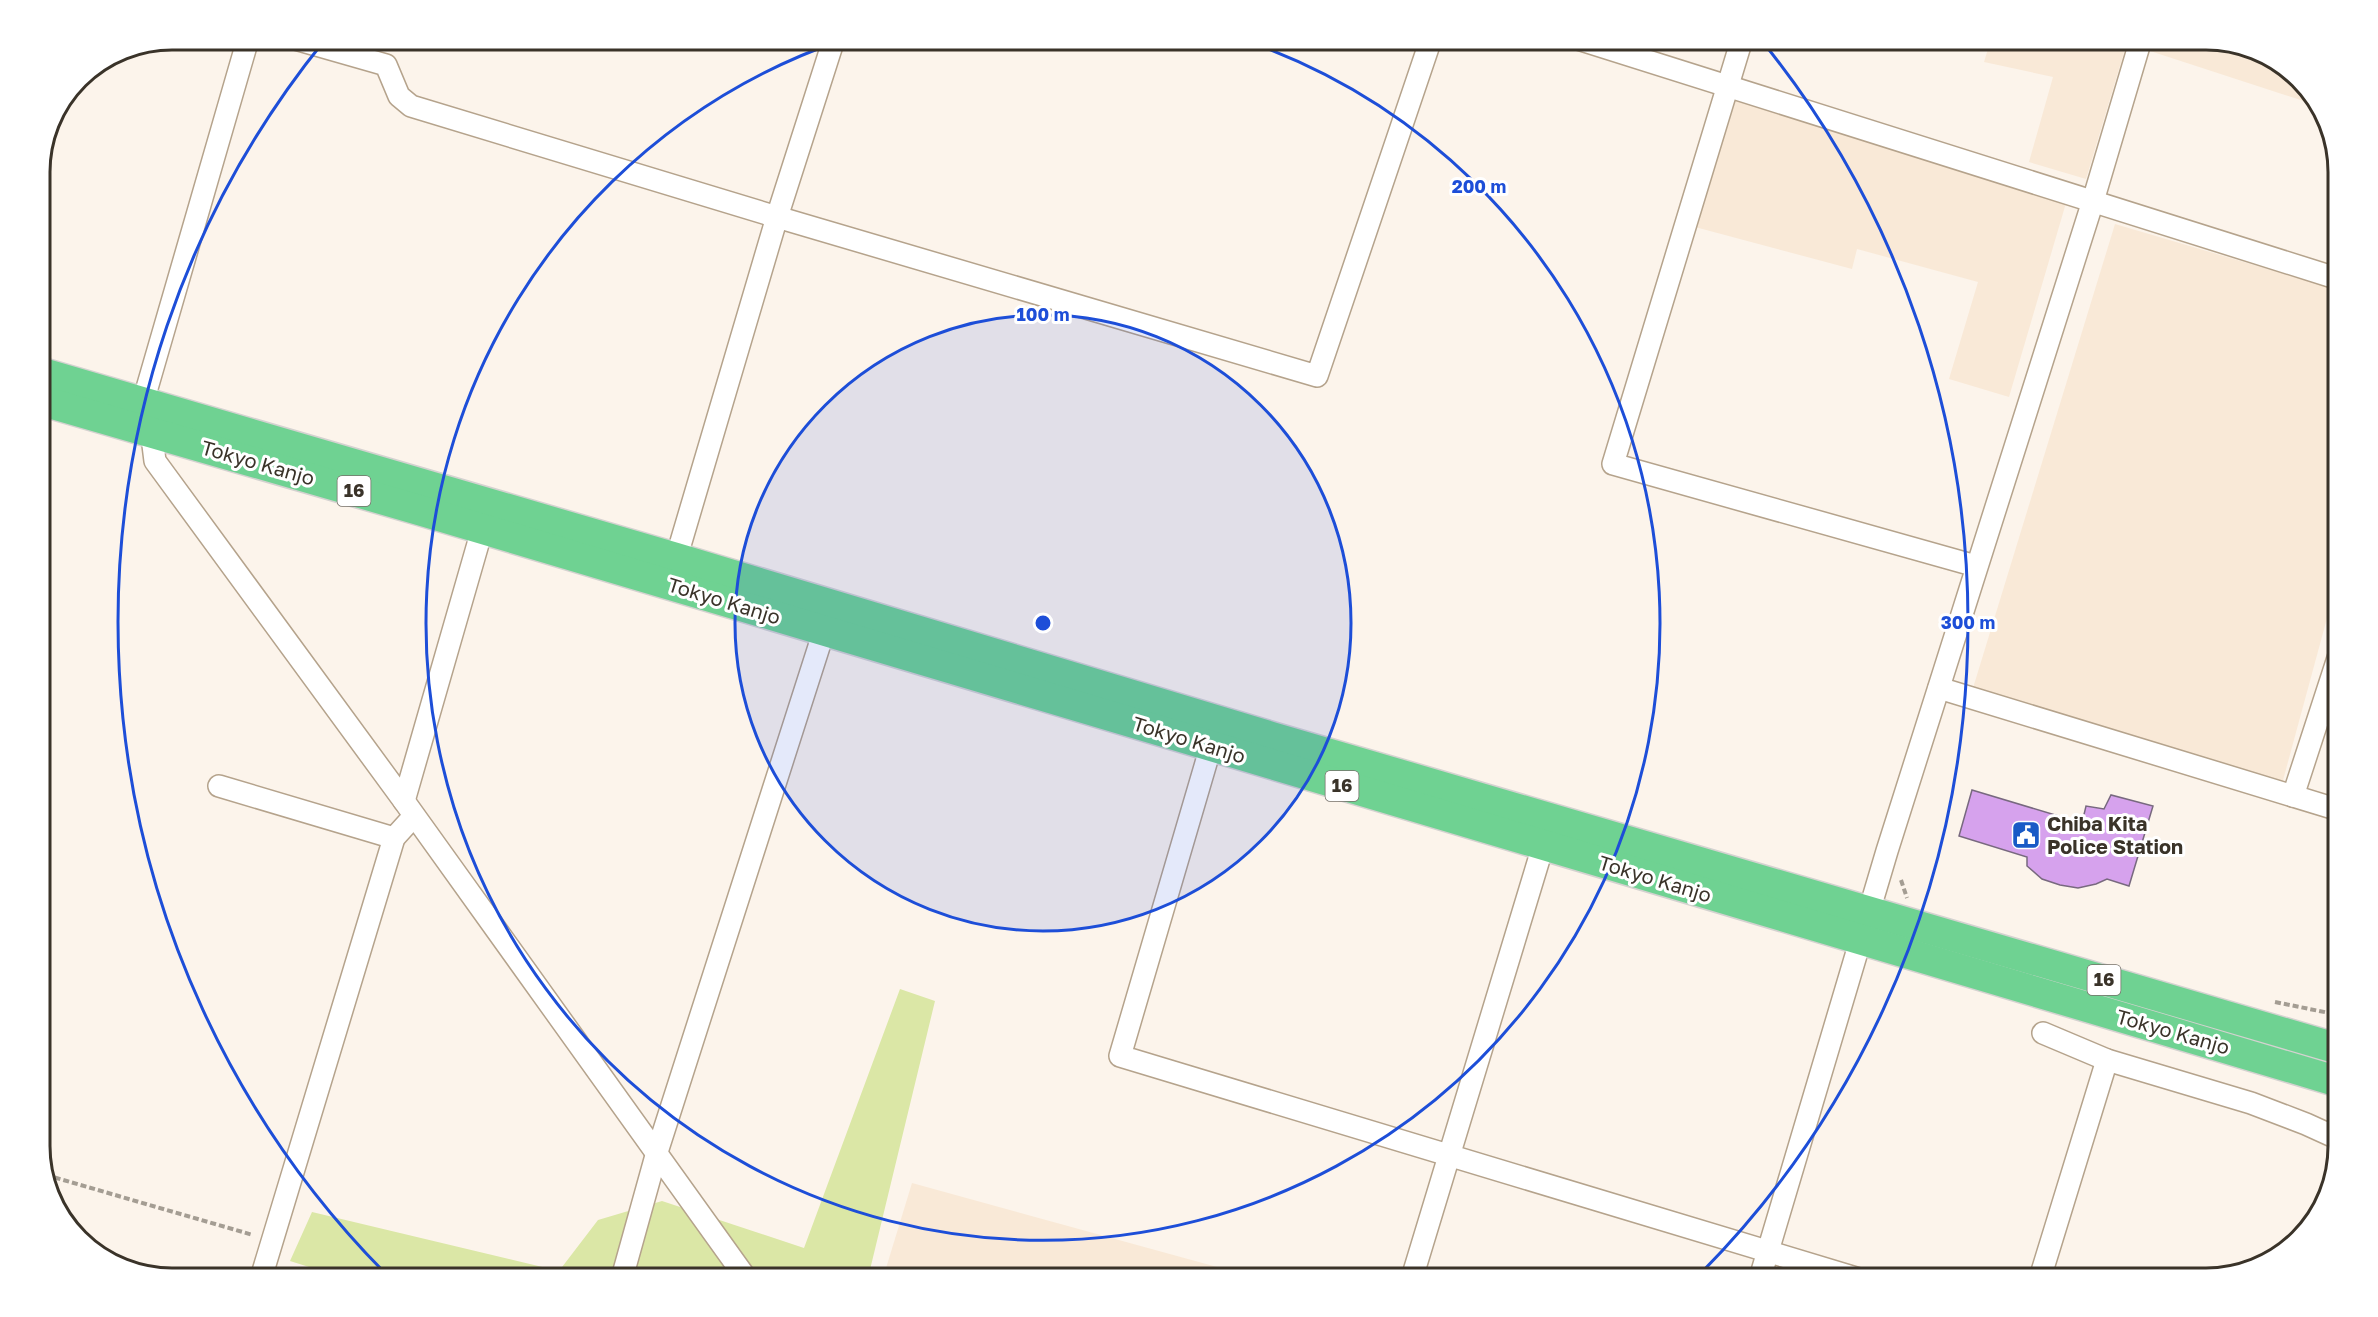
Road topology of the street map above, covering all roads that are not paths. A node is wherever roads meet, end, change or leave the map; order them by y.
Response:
1 (245, 50) edge
2 (334, 50) edge
3 (830, 50) edge
4 (1427, 50) edge
5 (1613, 50) edge
6 (1739, 50) edge
7 (2138, 50) edge
8 (1728, 86) junction
9 (2093, 201) junction
10 (777, 217) junction
11 (2328, 276) edge
12 (50, 375) edge
13 (143, 402) junction
14 (50, 403) edge
15 (156, 434) junction
16 (482, 530) junction
17 (1976, 566) junction
18 (672, 571) junction
19 (824, 631) junction
20 (1939, 688) junction
21 (2328, 689) edge
22 (1211, 746) junction
23 (219, 786) dead end
24 (2293, 796) junction
25 (2328, 807) edge
26 (409, 809) junction
27 (394, 838) junction
28 (1543, 846) junction
29 (1869, 911) junction
30 (1860, 940) junction
31 (2256, 1026) junction
32 (2043, 1033) dead end
33 (2328, 1035) edge
34 (2328, 1046) edge
35 (2254, 1056) junction
36 (2107, 1060) junction
37 (2328, 1079) edge
38 (2328, 1093) edge
39 (2328, 1134) edge
40 (657, 1152) junction
41 (1449, 1155) junction
42 (1767, 1251) junction
43 (264, 1268) edge
44 (625, 1268) edge
45 (739, 1268) edge
46 (1415, 1268) edge
47 (1763, 1268) edge
48 (1823, 1268) edge
49 (2043, 1268) edge

1 - 13 street
2 - 10 street
3 - 10 street
4 - 10 street
5 - 8 street
6 - 8 street
7 - 9 street
8 - 9 street
8 - 17 street
9 - 11 street
9 - 17 street
10 - 18 street
12 - 13 highway, Tokyo Kanjo / 16
13 - 18 highway, Tokyo Kanjo / 16
14 - 15 highway, Tokyo Kanjo / 16
15 - 16 highway, Tokyo Kanjo / 16
15 - 26 street
16 - 18 highway, Tokyo Kanjo / 16
16 - 26 street
17 - 20 street
18 - 19 highway, Tokyo Kanjo / 16
18 - 29 highway, Tokyo Kanjo / 16
19 - 22 highway, Tokyo Kanjo / 16
19 - 40 street
20 - 24 street
20 - 29 street
21 - 24 street
22 - 28 highway, Tokyo Kanjo / 16
22 - 41 street
23 - 27 street
24 - 25 street
26 - 27 street
26 - 40 street
27 - 43 street
28 - 30 highway, Tokyo Kanjo / 16
28 - 41 street
29 - 30 street
29 - 31 highway, Tokyo Kanjo / 16
30 - 35 highway, Tokyo Kanjo / 16
30 - 42 street
31 - 33 highway
31 - 34 highway, Tokyo Kanjo / 16
32 - 36 street
35 - 37 highway, Tokyo Kanjo / 16
35 - 38 highway
36 - 39 street
36 - 49 street
40 - 44 street
40 - 45 street
41 - 42 street
41 - 46 street
42 - 47 street
42 - 48 street

